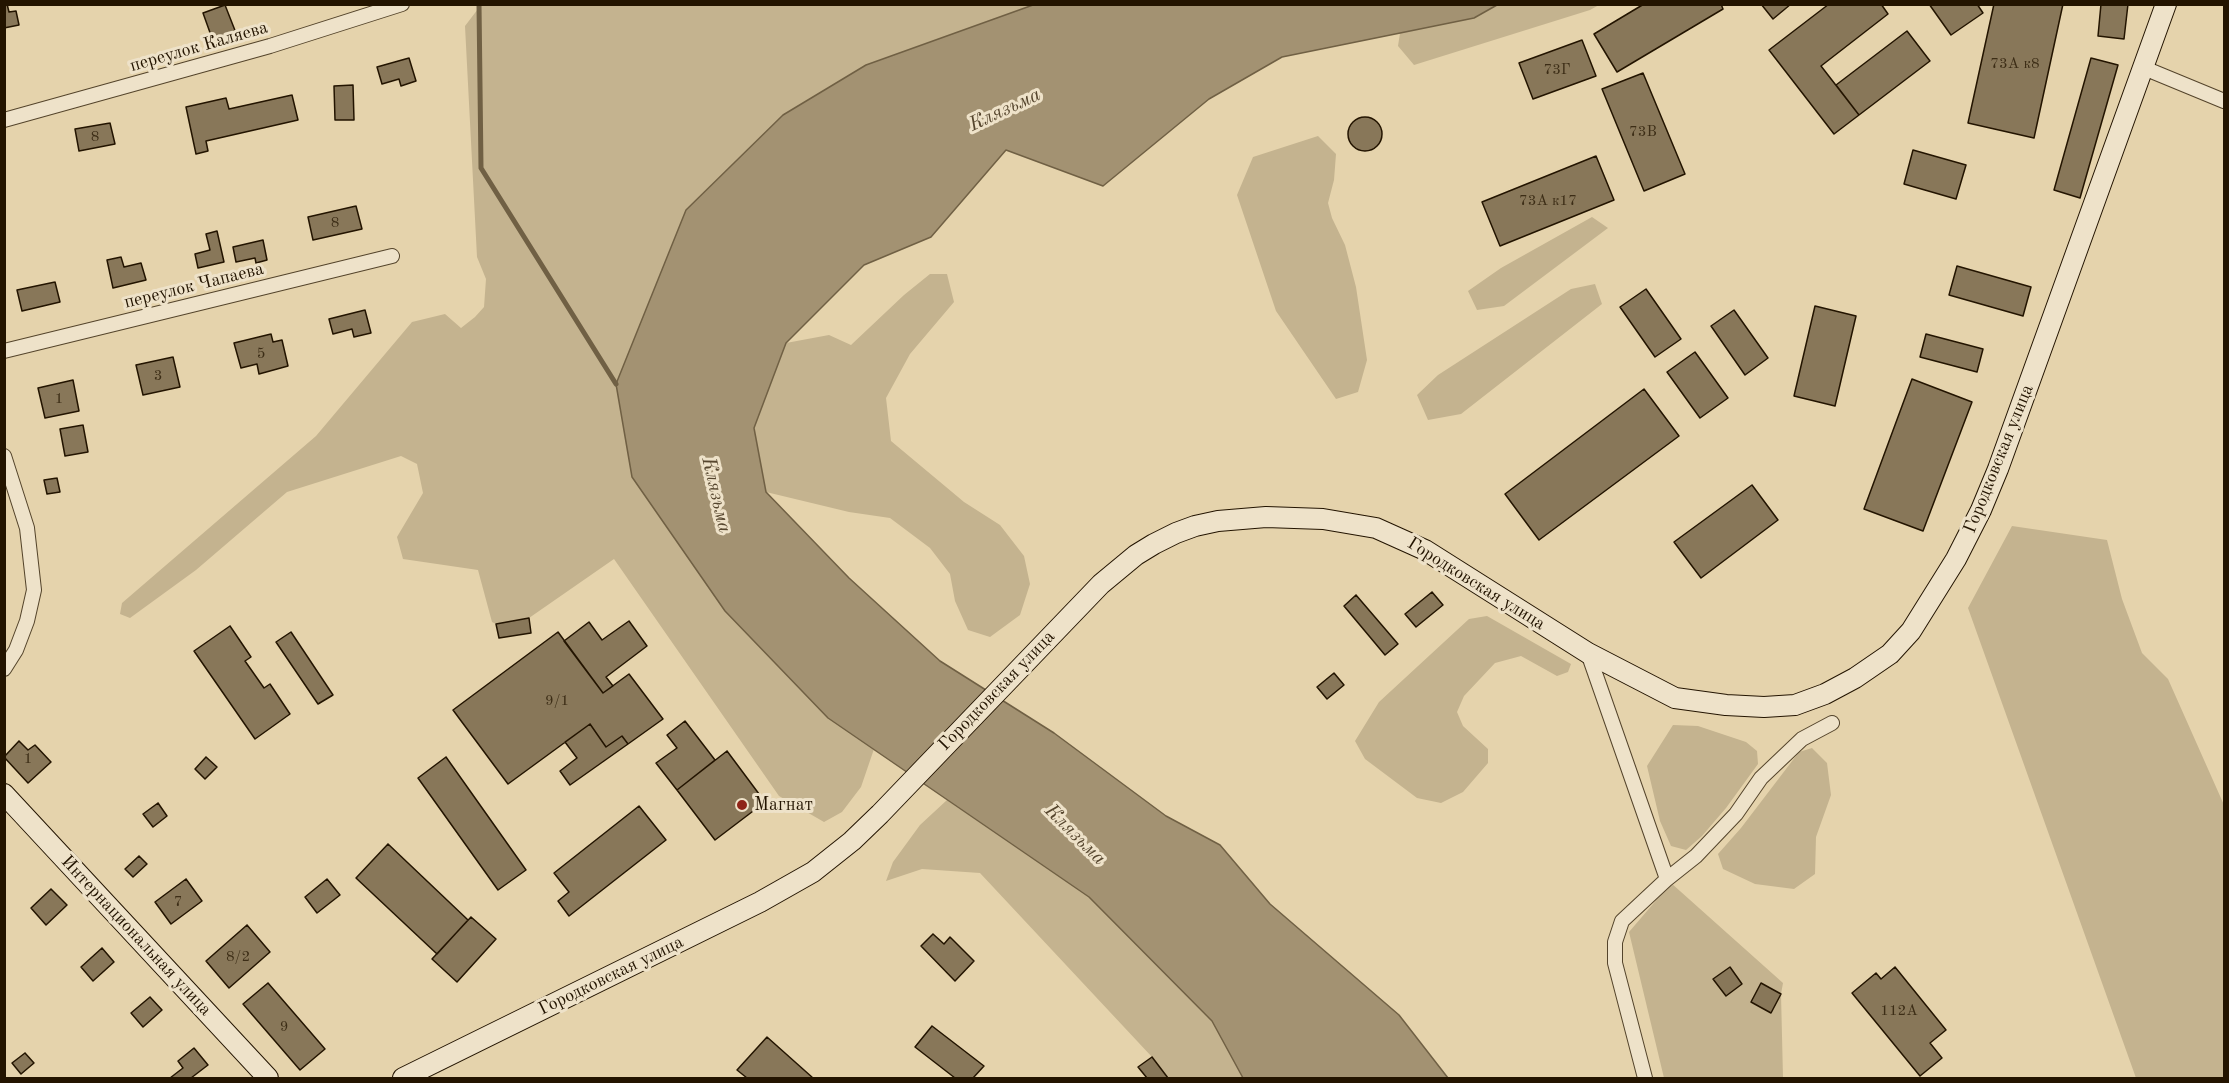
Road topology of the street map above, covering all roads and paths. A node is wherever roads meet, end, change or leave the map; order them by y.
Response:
1 (402, 4) edge
2 (2166, 4) edge
3 (2144, 68) junction
4 (2224, 101) edge
5 (4, 120) edge
6 (393, 256) dead end
7 (4, 351) edge
8 (4, 456) edge
9 (1588, 653) junction
10 (4, 669) edge
11 (1832, 723) dead end
12 (4, 794) edge
13 (1667, 879) junction
14 (268, 1078) edge
15 (403, 1078) edge
16 (1645, 1078) edge

1 - 5 street, переулок Каляева
2 - 3 main road, Городковская улица
3 - 4 street
3 - 9 main road, Городковская улица
6 - 7 street, переулок Чапаева
8 - 10 street
9 - 13 street
9 - 15 main road, Городковская улица
11 - 13 street
12 - 14 main road, Интернациональная улица
13 - 16 street

